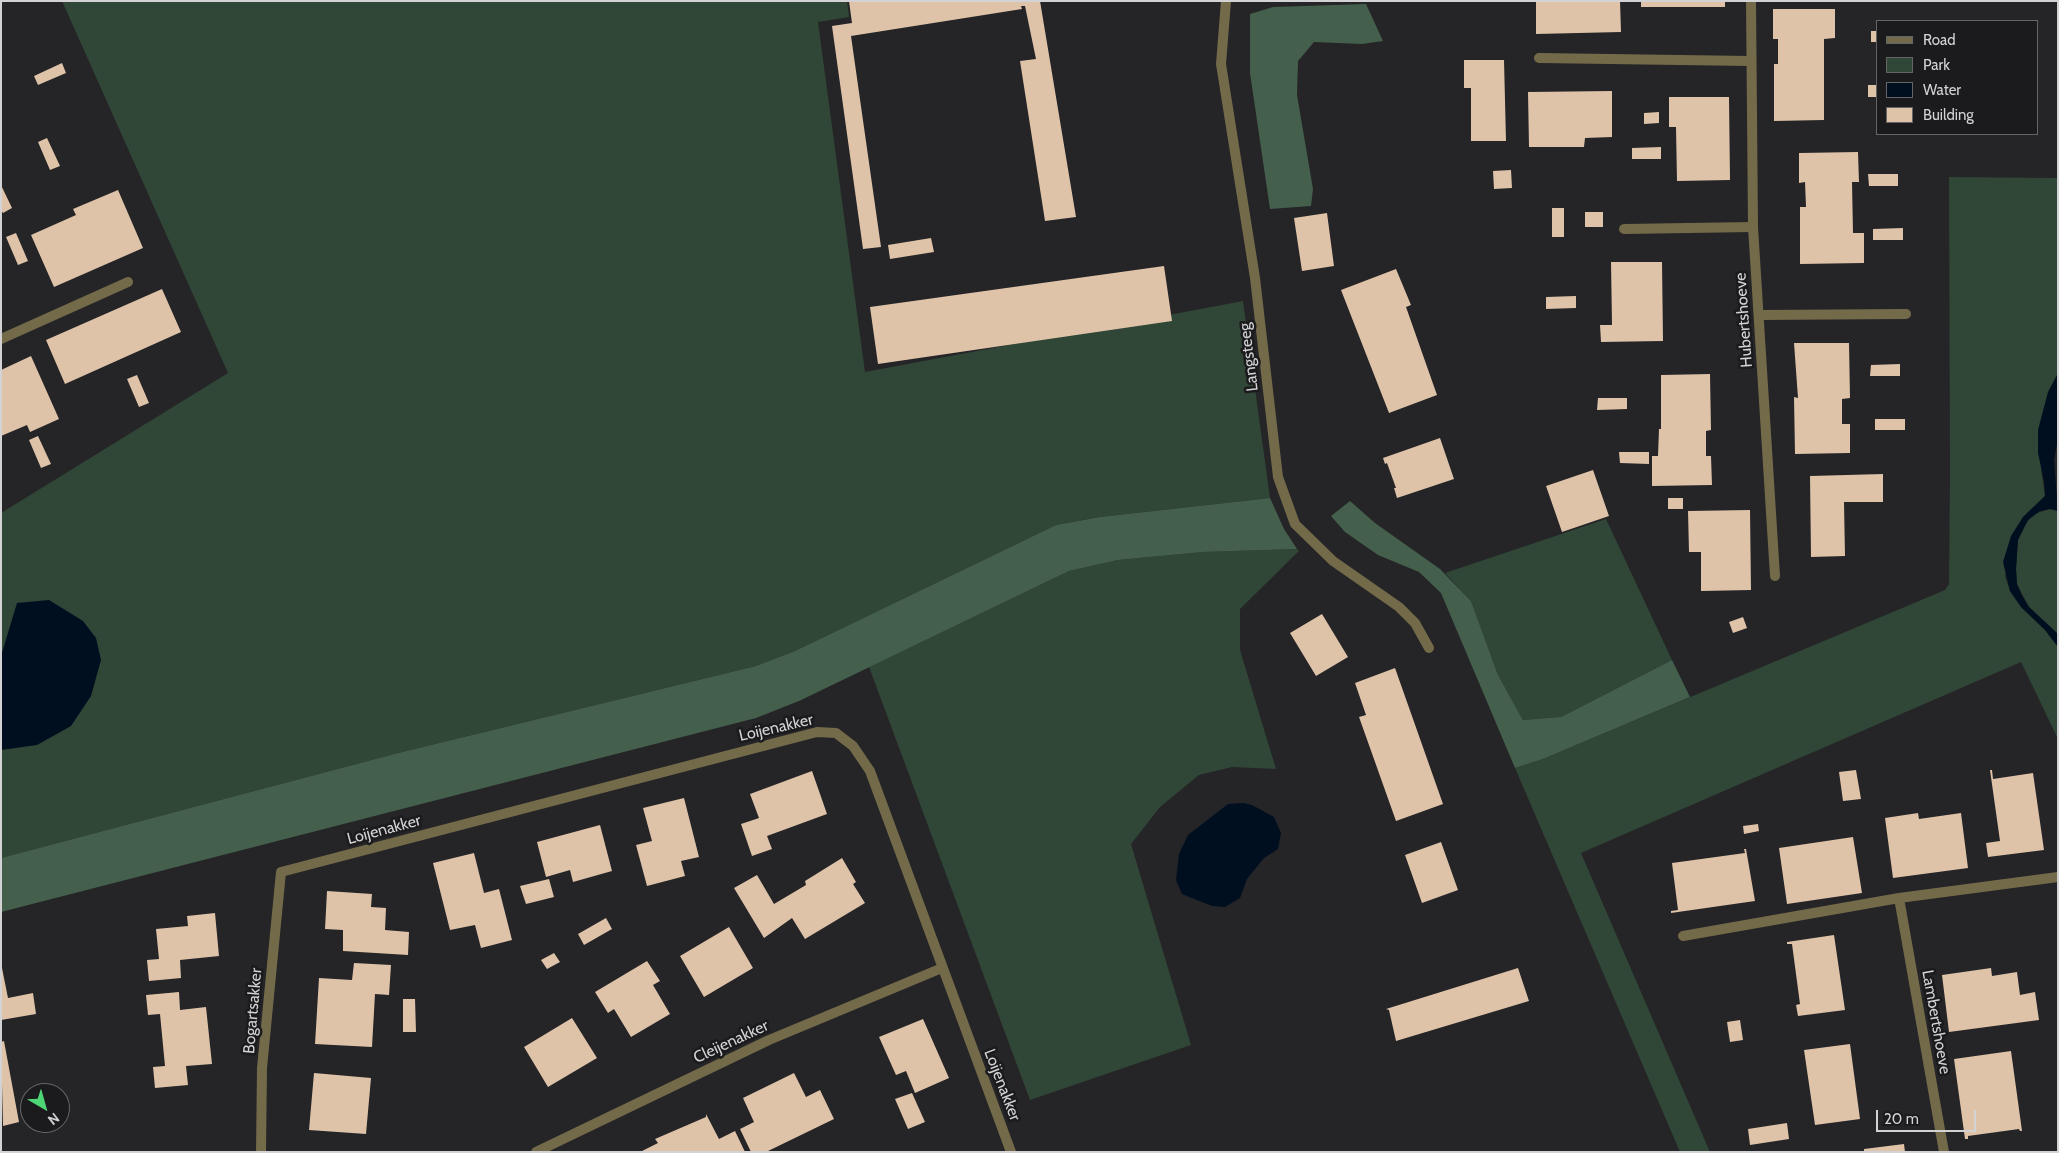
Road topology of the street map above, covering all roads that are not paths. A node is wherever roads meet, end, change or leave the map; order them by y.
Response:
1 (1226, 1) edge
2 (1751, 1) edge
3 (1539, 58) dead end
4 (1750, 61) junction
5 (1753, 227) junction
6 (1624, 228) dead end
7 (128, 282) dead end
8 (1906, 314) dead end
9 (1760, 315) junction
10 (1, 339) edge
11 (1775, 576) dead end
12 (1429, 648) dead end
13 (281, 872) joint
14 (2058, 877) edge
15 (1899, 898) junction
16 (1683, 936) dead end
17 (942, 968) junction
18 (261, 1152) edge
19 (536, 1152) edge
20 (1011, 1152) edge
21 (1944, 1152) edge

1 - 12 street, Langsteeg
2 - 4 street, Hubertshoeve
3 - 4 street
4 - 5 street, Hubertshoeve
5 - 6 street
5 - 9 street, Hubertshoeve
7 - 10 street
8 - 9 street
9 - 11 street, Hubertshoeve
13 - 17 street, Loijenakker
13 - 18 street, Bogartsakker
14 - 15 street
15 - 16 street
15 - 21 street, Lambertshoeve
17 - 19 street, Cleijenakker
17 - 20 street, Loijenakker

